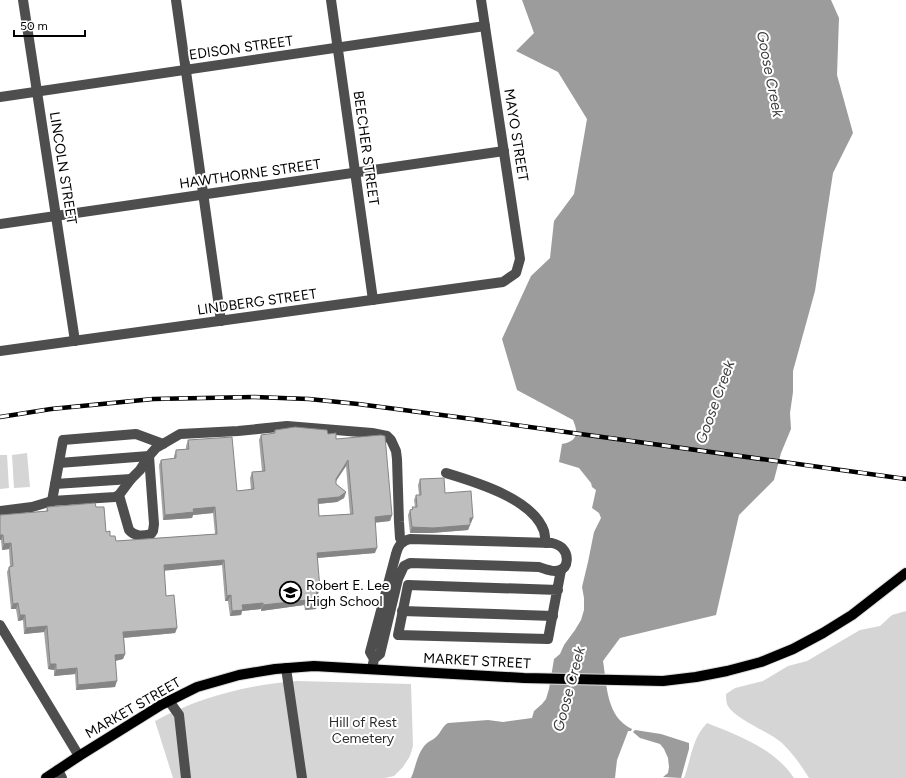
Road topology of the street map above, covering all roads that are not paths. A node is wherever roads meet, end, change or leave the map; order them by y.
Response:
1 (23, 0) edge
2 (176, 0) edge
3 (331, 0) edge
4 (481, 0) edge
5 (485, 26) junction
6 (338, 48) junction
7 (185, 70) junction
8 (37, 92) junction
9 (0, 97) edge
10 (504, 151) junction
11 (355, 172) junction
12 (203, 195) junction
13 (56, 216) junction
14 (0, 224) edge
15 (516, 273) joint
16 (373, 300) junction
17 (221, 321) junction
18 (75, 341) junction
19 (0, 351) edge
20 (163, 444) junction
21 (149, 456) junction
22 (59, 463) junction
23 (446, 473) dead end
24 (131, 479) junction
25 (56, 484) junction
26 (119, 495) junction
27 (52, 501) junction
28 (0, 511) edge
29 (403, 542) junction
30 (546, 543) junction
31 (561, 570) junction
32 (905, 575) edge
33 (398, 579) junction
34 (408, 584) junction
35 (558, 590) junction
36 (402, 611) junction
37 (553, 616) junction
38 (0, 624) edge
39 (373, 664) junction
40 (286, 668) junction
41 (169, 701) junction
42 (79, 756) junction
43 (60, 774) edge
44 (46, 778) edge
45 (186, 778) edge
46 (302, 778) edge

1 - 8 street, LINCOLN STREET
2 - 7 street
3 - 6 street, BEECHER STREET
4 - 5 street, MAYO STREET
5 - 6 street, EDISON STREET
5 - 10 street, MAYO STREET
6 - 7 street, EDISON STREET
6 - 11 street, BEECHER STREET
7 - 8 street, EDISON STREET
7 - 12 street
8 - 9 street, EDISON STREET
8 - 13 street, LINCOLN STREET
10 - 11 street, HAWTHORNE STREET
10 - 15 street, MAYO STREET
11 - 12 street, HAWTHORNE STREET
11 - 16 street, BEECHER STREET
12 - 13 street, HAWTHORNE STREET
12 - 17 street
13 - 14 street, HAWTHORNE STREET
13 - 18 street, LINCOLN STREET
15 - 16 street, LINDBERG STREET
16 - 17 street, LINDBERG STREET
17 - 18 street, LINDBERG STREET
18 - 19 street, LINDBERG STREET
20 - 21 street
20 - 22 street
20 - 29 street
21 - 22 street
21 - 24 street
21 - 26 street
22 - 25 street
23 - 30 street
24 - 25 street
24 - 26 street
25 - 27 street
26 - 27 street
27 - 28 street
29 - 30 street
29 - 39 street
30 - 31 street
31 - 33 street
31 - 35 street
32 - 39 main road, MARKET STREET
33 - 34 street
33 - 39 street
34 - 35 street
34 - 36 street
35 - 37 street
36 - 37 street
36 - 37 street
38 - 42 street
39 - 40 main road, MARKET STREET
40 - 41 main road, MARKET STREET
40 - 46 street
41 - 42 main road, MARKET STREET
41 - 45 street
42 - 43 main road, MARKET STREET
43 - 44 main road, MARKET STREET

